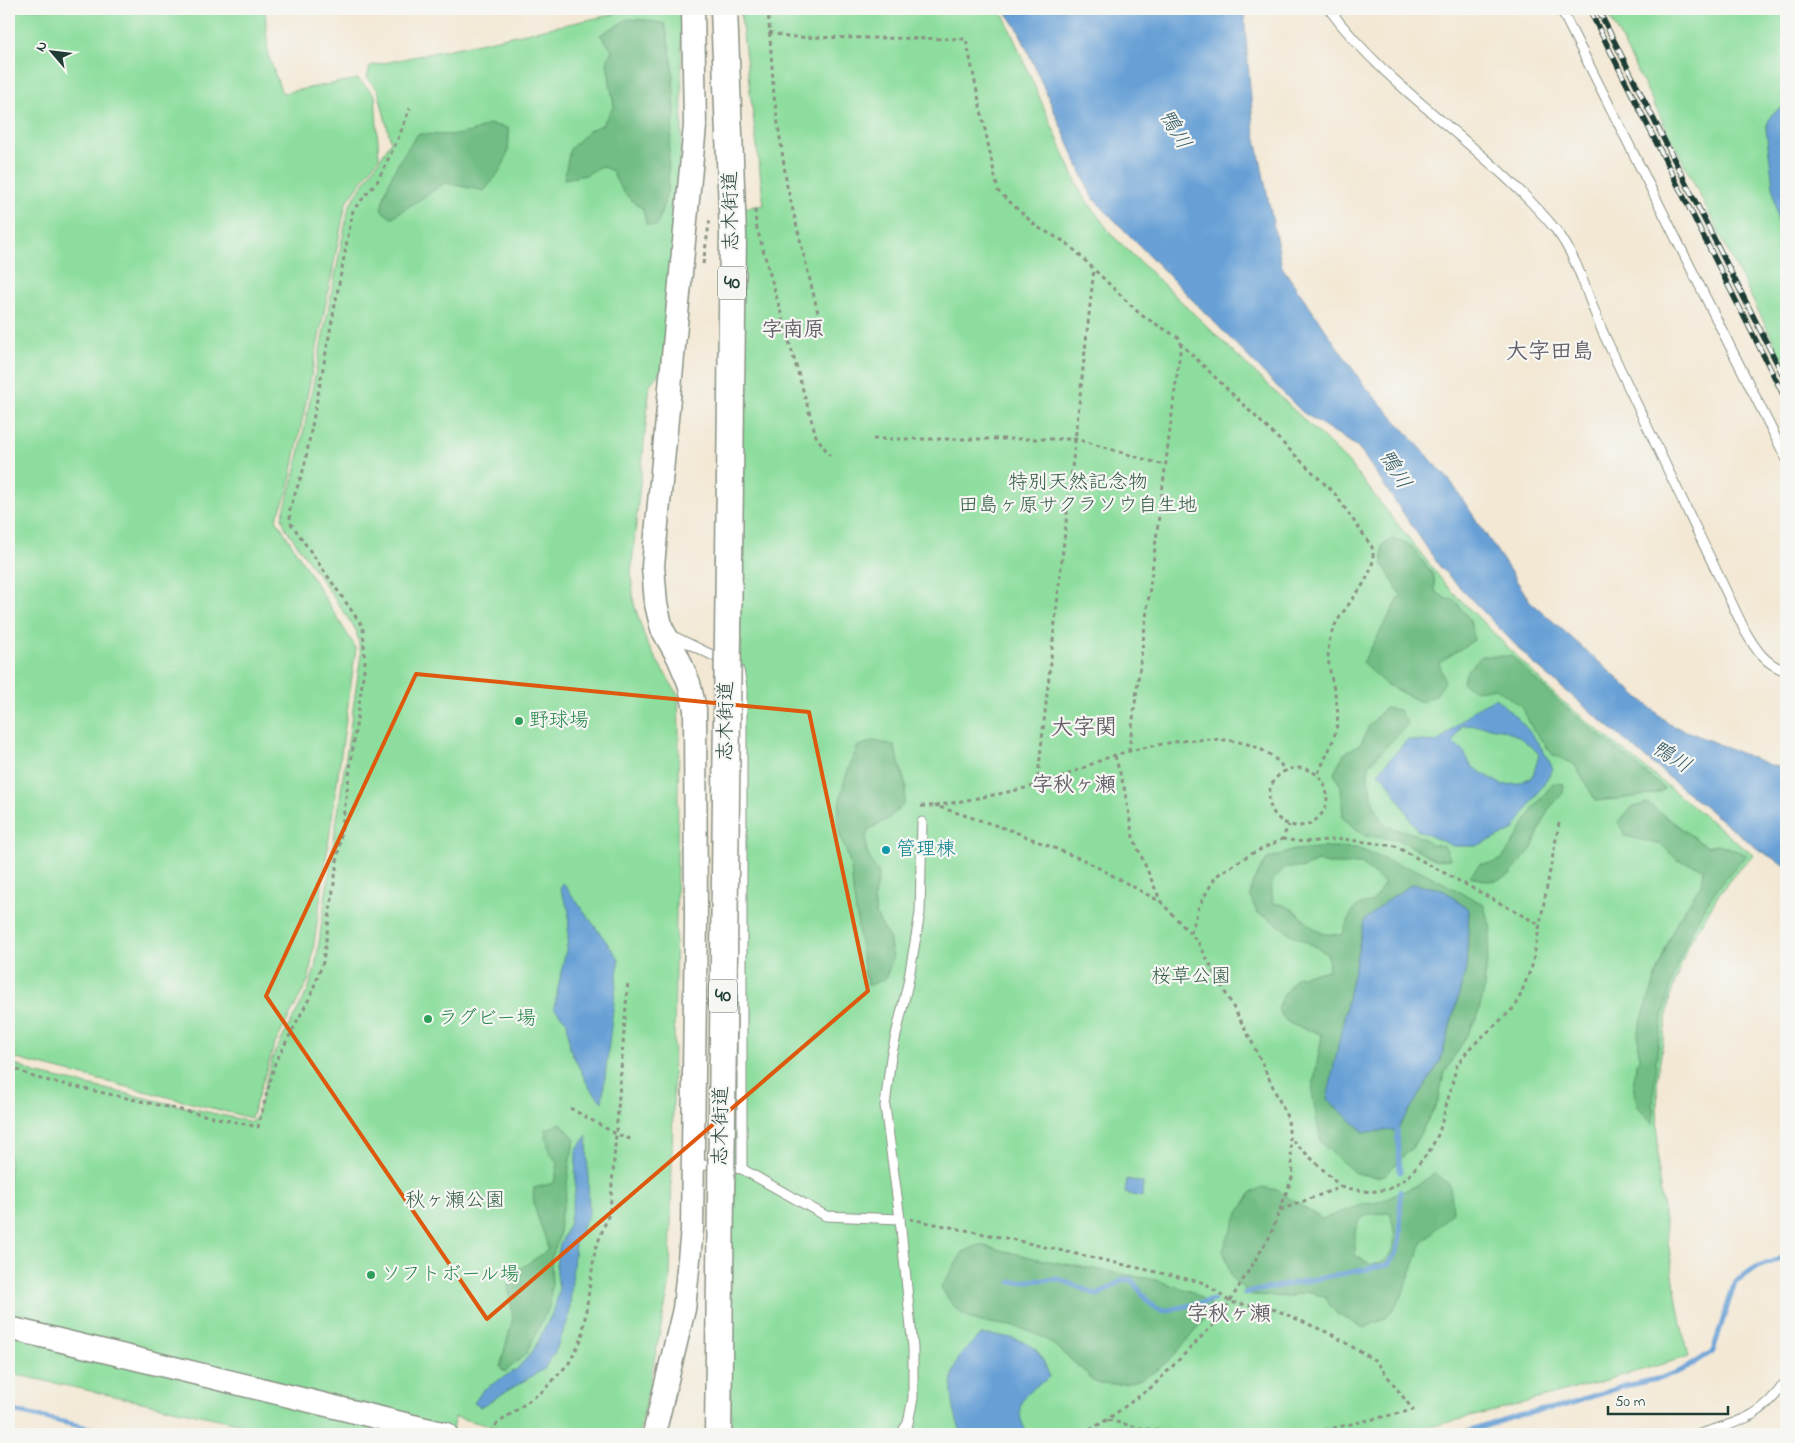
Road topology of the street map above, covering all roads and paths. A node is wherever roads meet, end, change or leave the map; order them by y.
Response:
1 (694, 9) edge
2 (724, 9) edge
3 (768, 9) edge
4 (1329, 9) edge
5 (1561, 9) edge
6 (769, 32) junction
7 (410, 108) dead end
8 (754, 205) dead end
9 (1094, 269) junction
10 (819, 317) dead end
11 (1181, 344) junction
12 (873, 439) dead end
13 (1076, 439) junction
14 (830, 456) dead end
15 (1786, 458) edge
16 (1164, 464) junction
17 (662, 629) junction
18 (1786, 671) edge
19 (1129, 751) junction
20 (1115, 756) junction
21 (1286, 772) junction
22 (1317, 775) junction
23 (1037, 785) junction
24 (921, 806) dead end
25 (936, 806) junction
26 (922, 822) dead end
27 (1559, 823) dead end
28 (1289, 825) junction
29 (1282, 839) junction
30 (1161, 902) junction
31 (1540, 925) junction
32 (1190, 934) junction
33 (628, 980) dead end
34 (9, 1066) edge
35 (570, 1108) dead end
36 (616, 1134) junction
37 (1290, 1137) junction
38 (633, 1140) dead end
39 (693, 1164) junction
40 (742, 1169) junction
41 (1341, 1186) junction
42 (1280, 1211) junction
43 (900, 1219) junction
44 (1230, 1302) junction
45 (9, 1328) edge
46 (1786, 1381) edge
47 (1108, 1420) junction
48 (490, 1432) dead end
49 (446, 1434) edge
50 (654, 1434) edge
51 (718, 1434) edge
52 (901, 1434) edge
53 (1083, 1434) edge
54 (1182, 1434) edge
55 (1307, 1434) edge
56 (1700, 1434) edge

1 - 17 street
2 - 51 main road, 志木街道 / 40, bridge
3 - 6 path
4 - 18 lane
5 - 15 lane
6 - 9 path
6 - 10 path
7 - 34 path
8 - 14 path
9 - 11 path
9 - 13 path
11 - 16 path
11 - 22 path
12 - 13 path
13 - 16 path
13 - 23 path
16 - 19 path
17 - 39 street
17 - 40 lane
19 - 20 path
19 - 21 path
20 - 23 path
20 - 30 path
21 - 22 path
21 - 28 path
22 - 28 path
23 - 25 path
24 - 25 path
25 - 30 path
26 - 43 lane
27 - 31 path
28 - 29 path
29 - 31 path
29 - 32 path
30 - 32 path
31 - 41 path
32 - 37 path
33 - 36 path
35 - 36 path
36 - 38 path
36 - 48 path
37 - 41 path
37 - 42 path
39 - 40 lane
39 - 50 street
40 - 43 lane
41 - 42 path
42 - 44 path
43 - 44 path
43 - 52 lane
44 - 47 path
44 - 55 path
45 - 49 street
46 - 56 lane
47 - 53 path
47 - 54 path

